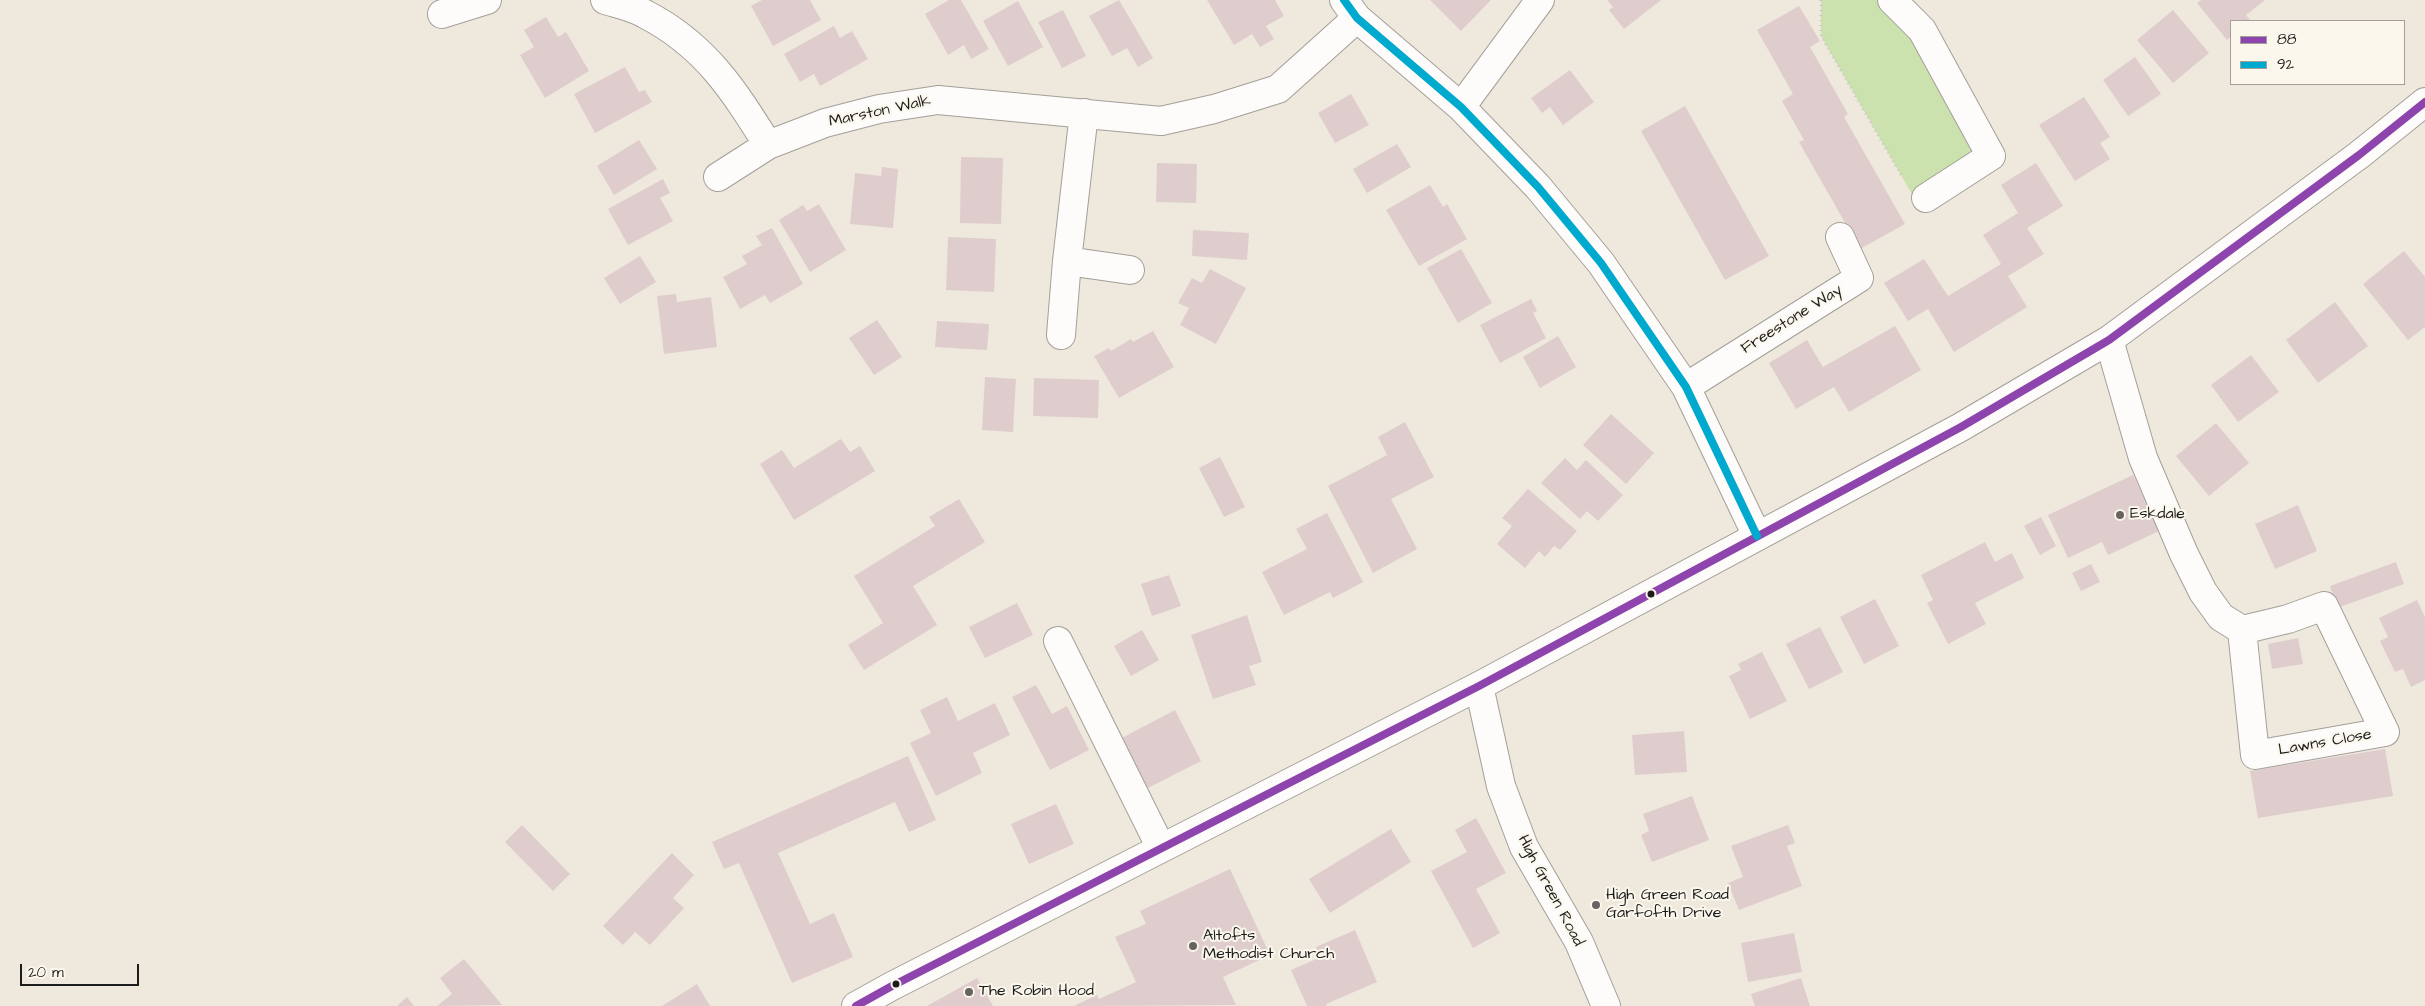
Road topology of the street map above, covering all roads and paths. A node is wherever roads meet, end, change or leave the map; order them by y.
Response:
1 (487, 0) edge
2 (605, 0) edge
3 (1540, 0) edge
4 (1821, 0) edge
5 (1892, 0) edge
6 (1350, 9) edge
7 (442, 14) dead end
8 (2425, 102) edge
9 (1461, 107) junction
10 (1084, 113) junction
11 (768, 145) junction
12 (718, 177) dead end
13 (1926, 198) joint
14 (1840, 237) dead end
15 (1067, 260) junction
16 (1130, 270) dead end
17 (1061, 335) dead end
18 (2109, 340) junction
19 (1686, 386) junction
20 (1757, 536) junction
21 (2242, 630) junction
22 (1058, 640) dead end
23 (1479, 686) junction
24 (1161, 848) junction
25 (856, 1006) edge
26 (1606, 1006) edge

1 - 7 street
2 - 11 street
3 - 9 street
4 - 13 path
5 - 13 street
6 - 9 street
6 - 10 street, Marston Walk
8 - 18 street
9 - 19 street
10 - 11 street, Marston Walk
10 - 15 street
11 - 12 street, Marston Walk
14 - 19 street, Freestone Way
15 - 16 street
15 - 17 street
18 - 20 street
18 - 21 street
19 - 20 street
20 - 23 street
21 - 21 street, Lawns Close
22 - 24 street
23 - 24 street
23 - 26 street, High Green Road
24 - 25 street

